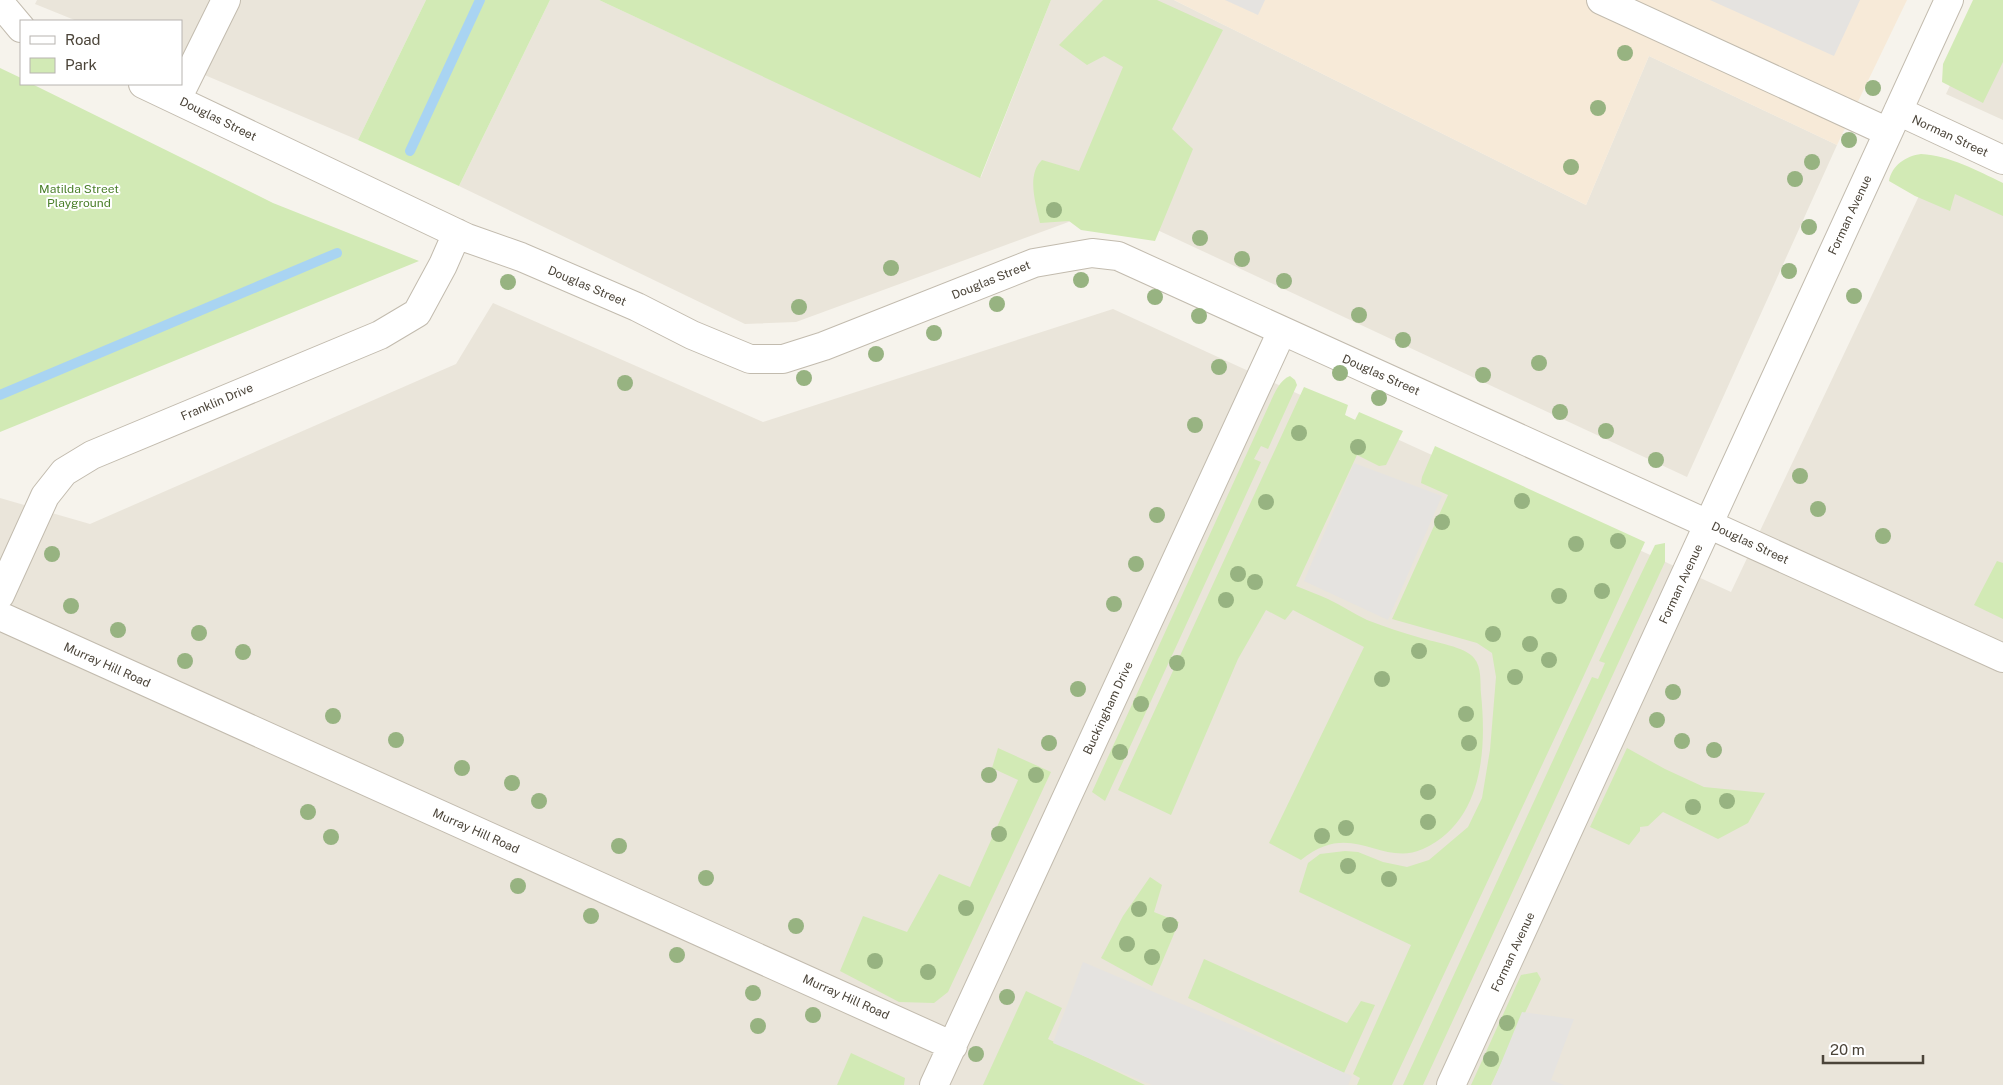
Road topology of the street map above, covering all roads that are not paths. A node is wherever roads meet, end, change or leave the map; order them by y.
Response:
1 (226, 0) edge
2 (1601, 0) edge
3 (1948, 0) edge
4 (0, 3) edge
5 (20, 27) edge
6 (145, 85) edge
7 (177, 99) junction
8 (1893, 122) junction
9 (2003, 160) edge
10 (457, 234) junction
11 (1282, 331) junction
12 (1709, 524) junction
13 (0, 595) edge
14 (0, 616) edge
15 (2003, 658) edge
16 (953, 1046) junction
17 (934, 1085) edge
18 (1451, 1085) edge

1 - 7 street
2 - 8 street, Norman Street
3 - 8 street, Forman Avenue
4 - 5 street
6 - 7 street, Douglas Street
7 - 10 street, Douglas Street
8 - 9 street, Norman Street
8 - 12 street, Forman Avenue
10 - 11 street, Douglas Street
10 - 13 street, Franklin Drive
11 - 12 street, Douglas Street
11 - 16 street, Buckingham Drive
12 - 15 street, Douglas Street
12 - 18 street, Forman Avenue
14 - 16 street, Murray Hill Road
16 - 17 street, Buckingham Drive

